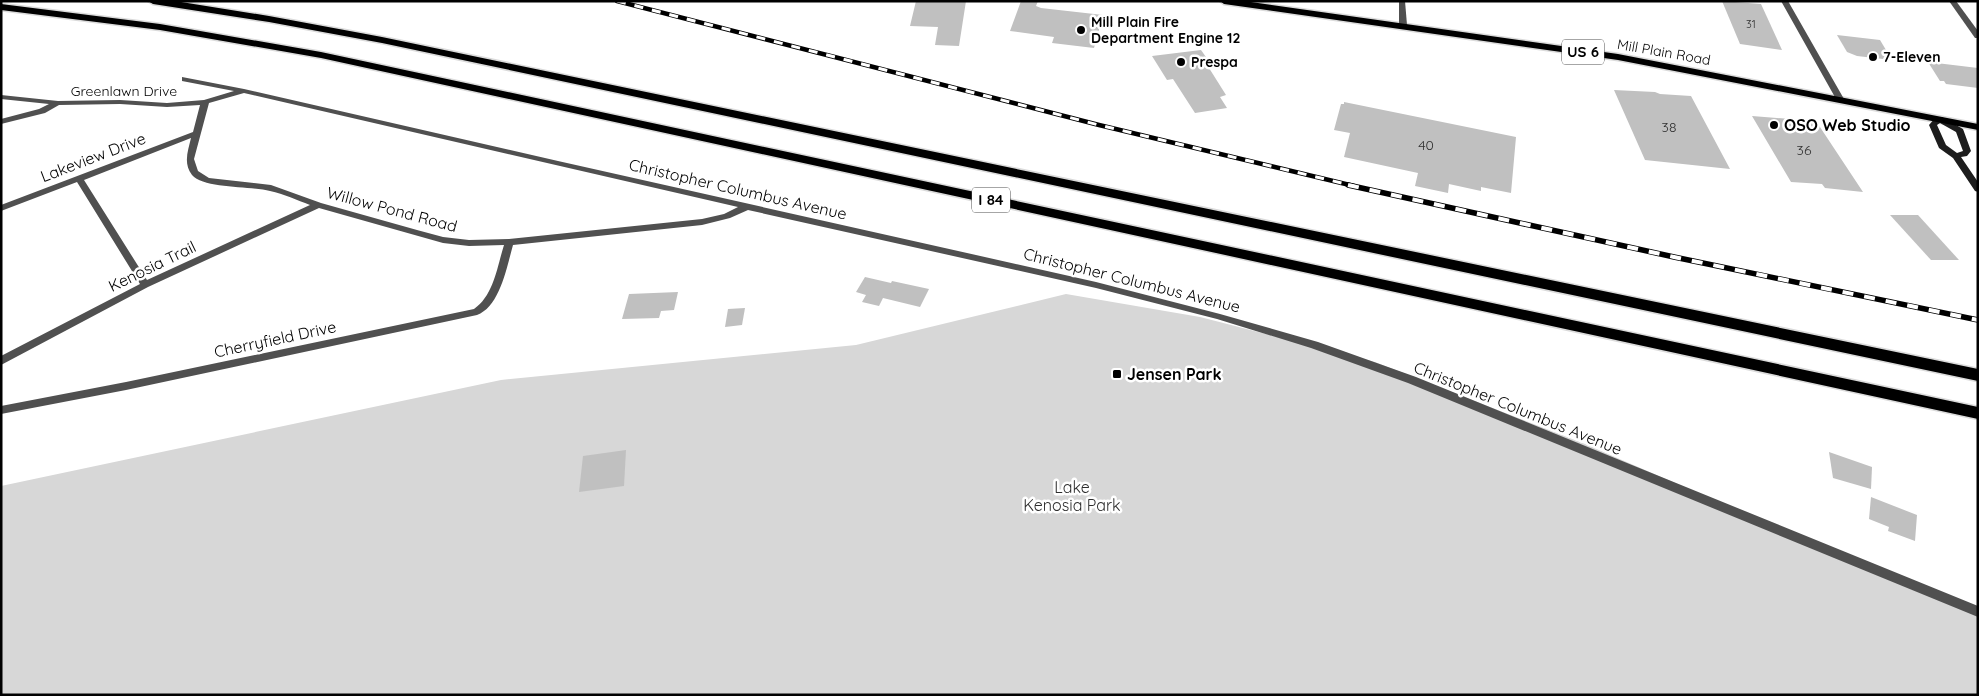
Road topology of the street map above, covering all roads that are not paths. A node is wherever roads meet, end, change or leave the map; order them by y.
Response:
1 (153, 1) edge
2 (1224, 1) edge
3 (1402, 1) edge
4 (1784, 1) edge
5 (1952, 1) edge
6 (1, 7) edge
7 (1403, 26) junction
8 (1978, 36) edge
9 (185, 79) dead end
10 (244, 91) junction
11 (1, 97) edge
12 (1840, 99) junction
13 (205, 102) junction
14 (58, 103) junction
15 (1940, 119) junction
16 (1, 122) edge
17 (1978, 127) edge
18 (196, 134) junction
19 (1956, 156) junction
20 (79, 179) junction
21 (1978, 188) edge
22 (318, 205) junction
23 (748, 206) junction
24 (1, 208) edge
25 (509, 242) junction
26 (145, 285) junction
27 (1, 361) edge
28 (1978, 375) edge
29 (1, 410) edge
30 (1978, 413) edge
31 (1978, 612) edge

1 - 28 highway, I 84
2 - 7 main road, Mill Plain Road / US 6
3 - 7 street
4 - 12 street
5 - 8 street
6 - 30 highway, I 84
7 - 12 main road, Mill Plain Road / US 6
9 - 10 street, Christopher Columbus Avenue
10 - 13 street, Greenlawn Drive
10 - 23 street, Christopher Columbus Avenue
11 - 14 street, Greenlawn Drive
12 - 15 main road, Mill Plain Road / US 6
13 - 14 street, Greenlawn Drive
13 - 18 street, Willow Pond Road
14 - 16 street
15 - 17 main road, Mill Plain Road / US 6
15 - 19 street
15 - 19 street
18 - 20 street, Lakeview Drive
18 - 22 street, Willow Pond Road
19 - 21 street
20 - 24 street, Lakeview Drive
20 - 26 street
22 - 25 street, Willow Pond Road
22 - 26 street, Kenosia Trail
23 - 25 street, Willow Pond Road
23 - 31 street, Christopher Columbus Avenue
25 - 29 street, Cherryfield Drive
26 - 27 street, Kenosia Trail

